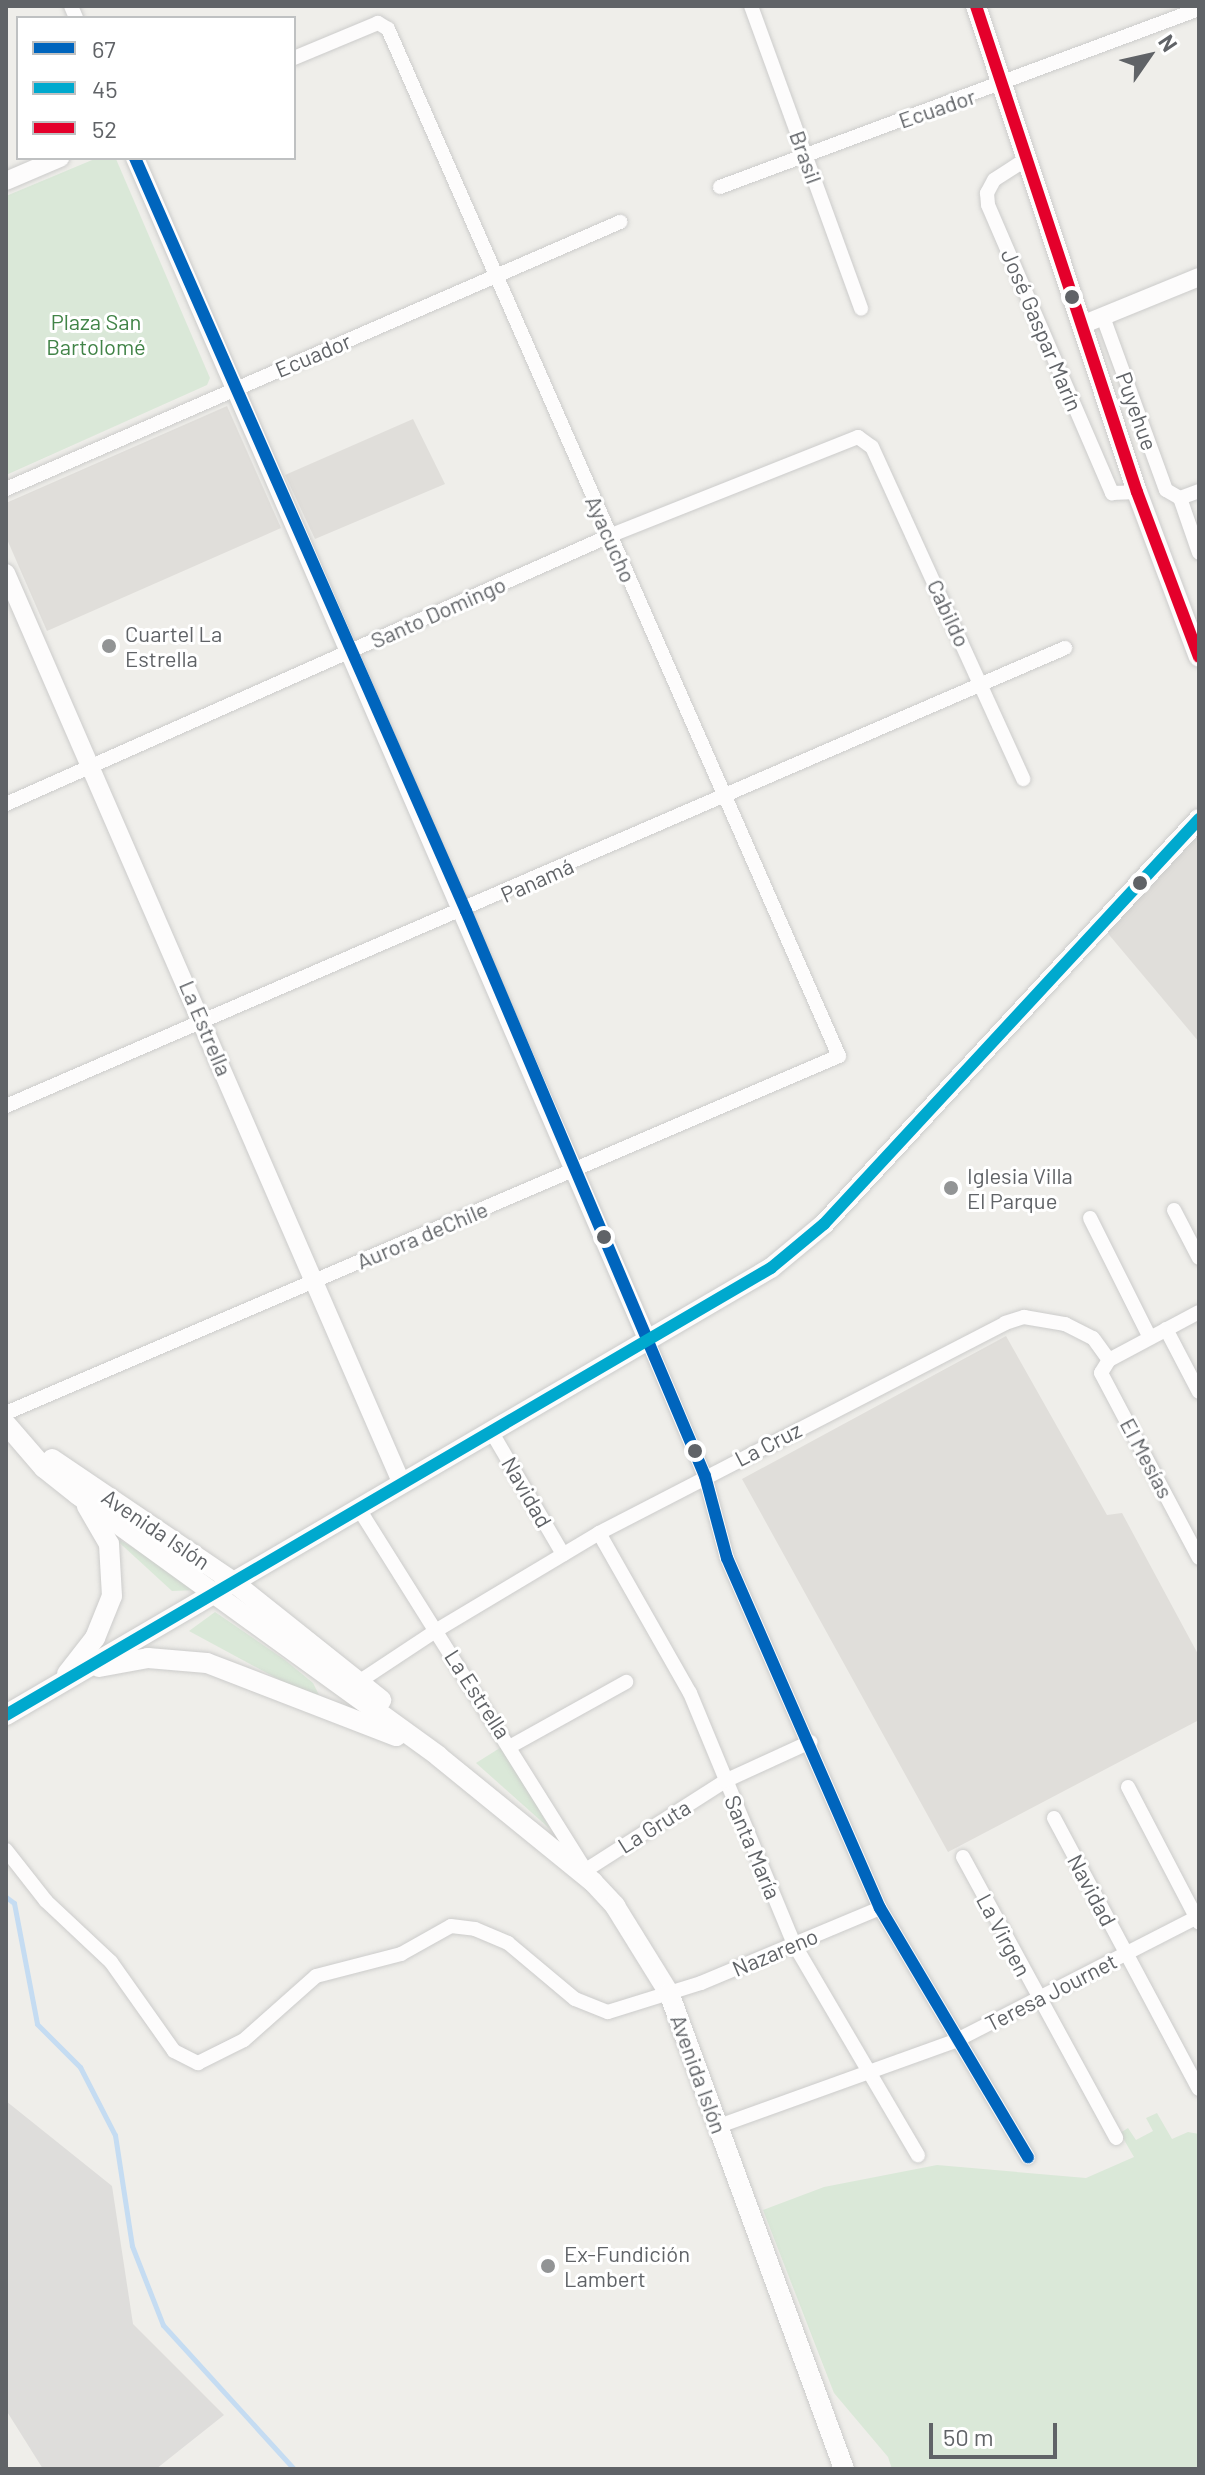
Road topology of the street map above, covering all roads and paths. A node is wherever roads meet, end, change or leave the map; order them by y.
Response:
1 (751, 6) edge
2 (976, 6) edge
3 (1199, 9) edge
4 (296, 57) edge
5 (1004, 84) junction
6 (805, 153) junction
7 (1028, 158) junction
8 (55, 160) edge
9 (136, 160) edge
10 (6, 181) edge
11 (720, 187) dead end
12 (620, 222) dead end
13 (495, 277) junction
14 (1199, 277) edge
15 (861, 309) dead end
16 (1093, 321) junction
17 (236, 389) junction
18 (872, 447) joint
19 (6, 489) edge
20 (1199, 491) edge
21 (1137, 492) junction
22 (1180, 498) junction
23 (609, 536) junction
24 (1199, 553) edge
25 (6, 573) edge
26 (1065, 648) dead end
27 (352, 649) junction
28 (1199, 657) edge
29 (982, 684) junction
30 (91, 764) junction
31 (1023, 779) dead end
32 (724, 797) junction
33 (6, 804) edge
34 (1199, 819) edge
35 (466, 911) junction
36 (205, 1024) junction
37 (839, 1056) joint
38 (6, 1106) edge
39 (572, 1170) junction
40 (1174, 1210) dead end
41 (1090, 1218) dead end
42 (1199, 1258) edge
43 (313, 1281) junction
44 (1199, 1312) edge
45 (1166, 1329) junction
46 (1150, 1338) junction
47 (647, 1339) junction
48 (1109, 1360) junction
49 (1199, 1392) edge
50 (8, 1427) edge
51 (491, 1431) junction
52 (705, 1476) junction
53 (402, 1484) junction
54 (78, 1495) junction
55 (359, 1509) junction
56 (599, 1533) junction
57 (563, 1554) junction
58 (1199, 1558) edge
59 (224, 1586) junction
60 (437, 1630) junction
61 (626, 1682) dead end
62 (63, 1683) junction
63 (359, 1689) junction
64 (6, 1715) edge
65 (810, 1742) junction
66 (511, 1746) junction
67 (438, 1756) junction
68 (725, 1781) junction
69 (1128, 1787) dead end
70 (1054, 1818) dead end
71 (6, 1850) edge
72 (963, 1857) dead end
73 (590, 1876) junction
74 (880, 1908) junction
75 (1198, 1919) edge
76 (794, 1944) junction
77 (1125, 1955) junction
78 (669, 1993) junction
79 (1039, 2000) junction
80 (955, 2041) junction
81 (865, 2070) junction
82 (1199, 2089) edge
83 (719, 2126) junction
84 (1116, 2138) dead end
85 (918, 2155) dead end
86 (1028, 2157) dead end
87 (844, 2469) edge

1 - 6 street, Brasil
2 - 5 main road, José Gaspar Marín
3 - 5 street, Ecuador
4 - 13 street, Ayacucho
5 - 6 street, Ecuador
5 - 7 main road, José Gaspar Marín
6 - 11 street, Ecuador
6 - 15 street, Brasil
7 - 16 main road, José Gaspar Marín
7 - 21 street, José Gaspar Marín
8 - 10 street
9 - 17 street
12 - 13 street, Ecuador
13 - 17 street, Ecuador
13 - 23 street, Ayacucho
14 - 16 street
16 - 21 main road, José Gaspar Marín
16 - 22 street, Puyehue
17 - 19 street, Ecuador
17 - 27 street
18 - 23 street, Santo Domingo
18 - 29 street, Cabildo
20 - 22 street
21 - 28 main road, José Gaspar Marín
22 - 24 street, Puyehue
23 - 27 street, Santo Domingo
23 - 32 street, Ayacucho
25 - 30 street, La Estrella
26 - 29 street, Panamá
27 - 30 street, Santo Domingo
27 - 35 street
29 - 31 street, Cabildo
29 - 32 street, Panamá
30 - 33 street, Santo Domingo
30 - 36 street, La Estrella
32 - 35 street, Panamá
32 - 37 street, Ayacucho
34 - 47 main road
35 - 36 street, Panamá
35 - 39 street
36 - 38 street, Panamá
36 - 43 street, La Estrella
37 - 39 street, Aurora deChile
39 - 43 street, Aurora deChile
39 - 47 street
40 - 42 street
41 - 46 street
43 - 50 street, Aurora deChile
43 - 53 street, La Estrella
44 - 45 street
45 - 46 street
45 - 49 street
46 - 48 street
47 - 51 main road
47 - 52 street
48 - 52 street, La Cruz
48 - 58 street, El Mesías
50 - 54 main road, Avenida Islón
50 - 59 main road, Avenida Islón
51 - 53 main road
51 - 57 street, Navidad
52 - 56 street, La Cruz
52 - 65 street
53 - 55 main road
54 - 59 main road, Avenida Islón
54 - 62 main road
55 - 59 main road
55 - 60 street, La Estrella
56 - 57 street, La Cruz
56 - 68 street, Santa María
57 - 60 street, La Cruz
59 - 62 main road
59 - 63 main road, Avenida Islón
60 - 63 street, La Cruz
60 - 66 street, La Estrella
61 - 66 street
62 - 64 main road
62 - 67 main road
63 - 67 main road, Avenida Islón
65 - 68 street, La Gruta
65 - 74 street
66 - 73 street, La Estrella
67 - 73 main road, Avenida Islón
68 - 73 street, La Gruta
68 - 76 street, Santa María
69 - 75 street
70 - 77 street, Navidad
71 - 78 street, Nazareno
72 - 79 street, La Virgen
73 - 78 main road, Avenida Islón
74 - 76 street, Nazareno
74 - 80 street
75 - 77 street, Teresa Journet
76 - 78 street, Nazareno
76 - 81 street, Santa María
77 - 79 street, Teresa Journet
77 - 82 street, Navidad
78 - 83 main road, Avenida Islón
79 - 80 street, Teresa Journet
79 - 84 street, La Virgen
80 - 81 street, Teresa Journet
80 - 86 street
81 - 83 street, Teresa Journet
81 - 85 street, Santa María
83 - 87 main road, Avenida Islón

